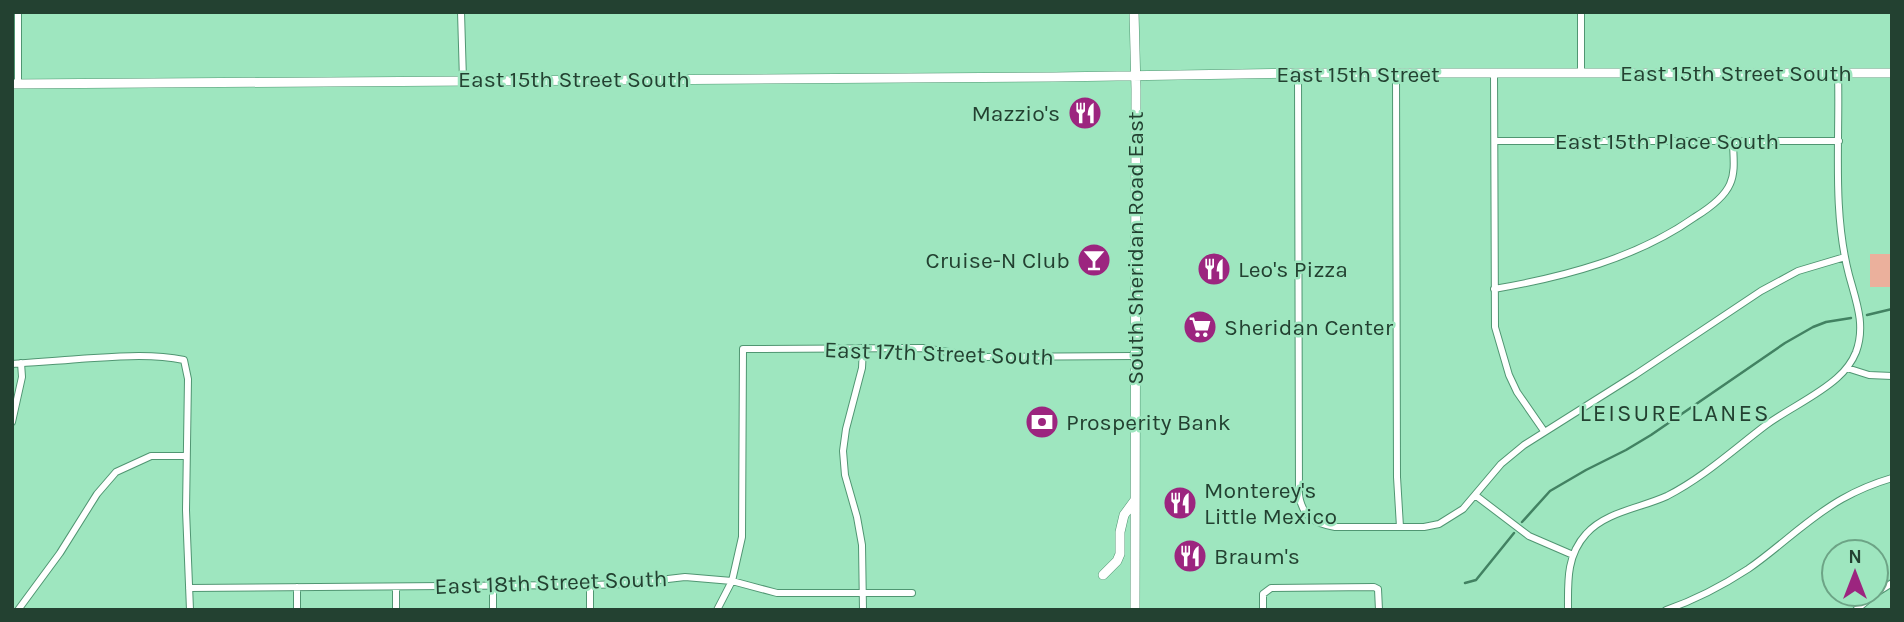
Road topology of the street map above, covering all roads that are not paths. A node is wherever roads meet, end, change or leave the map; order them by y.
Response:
1 (18, 12) edge
2 (461, 12) edge
3 (1134, 12) edge
4 (1581, 12) edge
5 (1298, 73) junction
6 (1494, 73) junction
7 (1581, 73) junction
8 (1838, 73) junction
9 (1892, 73) edge
10 (1396, 74) junction
11 (1135, 76) junction
12 (463, 80) junction
13 (15, 84) edge
14 (1494, 141) junction
15 (1733, 141) junction
16 (1839, 141) junction
17 (1845, 257) junction
18 (1494, 289) junction
19 (863, 348) junction
20 (1135, 356) junction
21 (21, 363) junction
22 (12, 364) edge
23 (1847, 368) junction
24 (1892, 376) edge
25 (12, 422) edge
26 (1544, 431) junction
27 (186, 456) junction
28 (1892, 478) edge
29 (1475, 495) junction
30 (1135, 500) junction
31 (1400, 527) junction
32 (1573, 555) junction
33 (1103, 575) dead end
34 (732, 581) junction
35 (590, 585) junction
36 (493, 586) junction
37 (297, 587) junction
38 (396, 587) junction
39 (189, 588) junction
40 (863, 593) junction
41 (912, 593) dead end
42 (18, 610) edge
43 (190, 610) edge
44 (297, 610) edge
45 (396, 610) edge
46 (493, 610) edge
47 (590, 610) edge
48 (717, 610) edge
49 (863, 610) edge
50 (1135, 610) edge
51 (1263, 610) edge
52 (1379, 610) edge
53 (1568, 610) edge
54 (1666, 610) edge

1 - 13 street
2 - 12 street
3 - 11 main road, South Sheridan Road East
4 - 7 street
5 - 10 main road, East 15th Street
5 - 11 main road, East 15th Street
5 - 31 street
6 - 7 main road, East 15th Street
6 - 10 main road, East 15th Street
6 - 14 street
7 - 8 main road, East 15th Street South
8 - 9 main road, East 15th Street South
8 - 16 street
10 - 31 street
11 - 12 main road, East 15th Street South
11 - 20 main road, South Sheridan Road East
12 - 13 main road, East 15th Street South
14 - 15 street, East 15th Place South
14 - 18 street
15 - 16 street, East 15th Place South
15 - 18 street
16 - 17 street
17 - 23 street
17 - 26 street
18 - 26 street
19 - 20 street, East 17th Street South
19 - 34 street, East 17th Street South
19 - 40 street
20 - 30 main road, South Sheridan Road East
21 - 22 street
21 - 25 street
21 - 27 street
23 - 24 street
23 - 32 street
26 - 29 street
27 - 39 street
27 - 42 street
28 - 54 street
29 - 31 street
29 - 32 street
30 - 33 main road
30 - 50 main road, South Sheridan Road East
32 - 53 street
34 - 35 street, East 18th Street South
34 - 40 street, East 18th Street South
34 - 48 street
35 - 36 street, East 18th Street South
35 - 47 street
36 - 38 street, East 18th Street South
36 - 46 street
37 - 38 street, East 18th Street South
37 - 39 street, East 18th Street South
37 - 44 street
38 - 45 street
39 - 43 street
40 - 41 street, East 18th Street South
40 - 49 street
51 - 52 street

